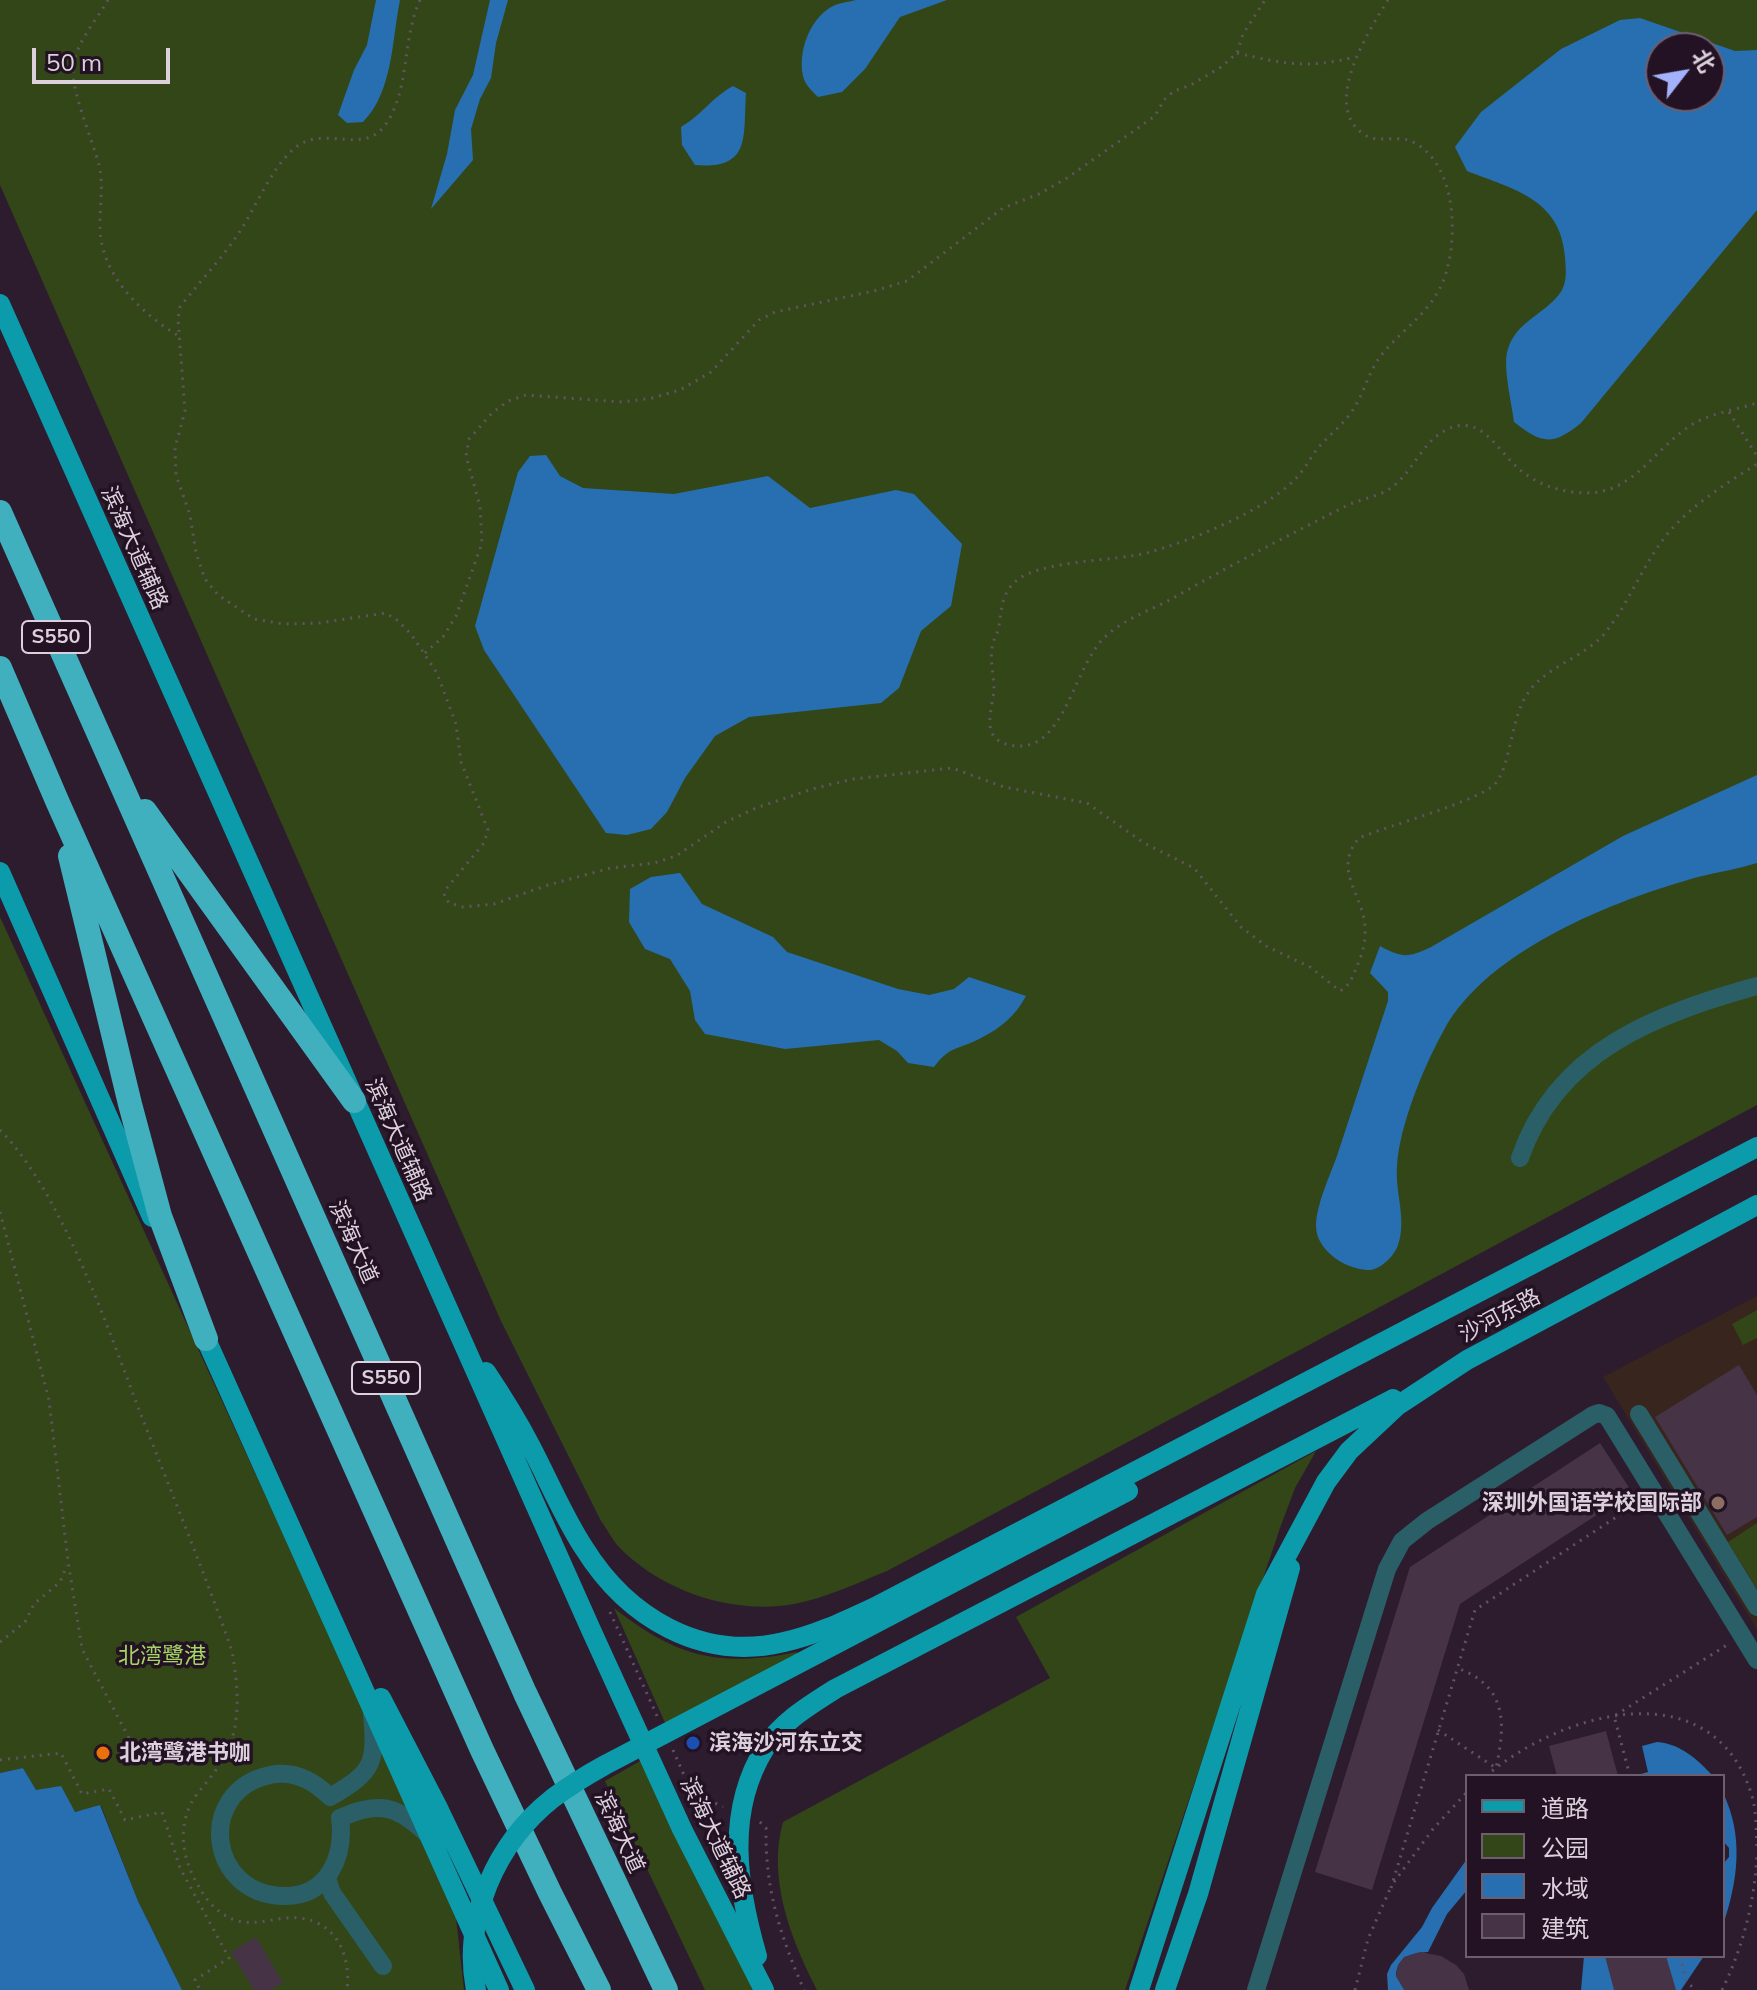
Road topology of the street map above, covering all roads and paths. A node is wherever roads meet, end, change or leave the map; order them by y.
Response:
1 (108, 0) edge
2 (420, 0) edge
3 (1265, 0) edge
4 (1388, 0) edge
5 (1237, 53) junction
6 (1356, 56) junction
7 (0, 304) edge
8 (179, 336) junction
9 (1757, 403) edge
10 (1729, 412) junction
11 (1757, 456) edge
12 (1757, 464) edge
13 (0, 512) edge
14 (425, 653) junction
15 (0, 668) edge
16 (112, 763) junction
17 (58, 803) junction
18 (0, 872) edge
19 (1757, 986) edge
20 (354, 1101) junction
21 (0, 1130) edge
22 (1757, 1147) edge
23 (1520, 1158) dead end
24 (1757, 1205) edge
25 (0, 1212) edge
26 (451, 1319) junction
27 (1403, 1332) junction
28 (206, 1339) junction
29 (1467, 1360) junction
30 (1639, 1414) dead end
31 (1630, 1508) dead end
32 (1306, 1517) junction
33 (68, 1561) junction
34 (325, 1601) junction
35 (606, 1601) dead end
36 (1757, 1607) edge
37 (1742, 1635) junction
38 (0, 1642) edge
39 (1757, 1660) edge
40 (1457, 1668) junction
41 (371, 1706) junction
42 (1614, 1716) junction
43 (658, 1718) dead end
44 (1438, 1730) junction
45 (129, 1738) dead end
46 (671, 1747) dead end
47 (0, 1760) edge
48 (1496, 1768) junction
49 (1488, 1774) edge
50 (1629, 1774) edge
51 (1465, 1794) edge
52 (725, 1808) dead end
53 (758, 1819) dead end
54 (428, 1835) junction
55 (1757, 1852) edge
56 (327, 1878) junction
57 (1391, 1888) junction
58 (1681, 1958) edge
59 (383, 1966) dead end
60 (200, 1990) edge
61 (347, 1990) edge
62 (476, 1990) edge
63 (499, 1990) edge
64 (525, 1990) edge
65 (599, 1990) edge
66 (666, 1990) edge
67 (766, 1990) edge
68 (804, 1990) edge
69 (1139, 1990) edge
70 (1165, 1990) edge
71 (1256, 1990) edge
72 (1355, 1990) edge
73 (1697, 1990) edge
74 (1722, 1990) edge

1 - 8 path
2 - 8 path
3 - 5 path
4 - 6 path
5 - 6 path
5 - 14 path
6 - 10 path
7 - 20 main road, 滨海大道辅路
8 - 14 path
9 - 10 path
10 - 11 path
12 - 14 path
13 - 16 highway, 滨海大道 / S550
15 - 17 highway, S550
16 - 20 highway
16 - 66 highway, 滨海大道 / S550
17 - 28 highway
17 - 65 highway, S550
18 - 28 main road
19 - 23 street
20 - 26 main road, 滨海大道辅路
21 - 61 path
22 - 27 main road, 沙河东路
24 - 29 main road, 沙河东路
25 - 33 path
26 - 27 main road
26 - 67 main road, 滨海大道辅路
27 - 62 main road, bridge
28 - 34 main road
29 - 32 main road, 沙河东路
29 - 67 main road
30 - 36 street
31 - 40 path
32 - 69 main road
32 - 70 main road
33 - 38 path
33 - 45 path
34 - 41 main road
34 - 64 main road
35 - 43 path
37 - 39 street
37 - 42 path
37 - 71 street
40 - 44 path
40 - 48 path
41 - 54 main road
41 - 56 street
42 - 48 path
42 - 50 path
42 - 55 path
44 - 48 path
44 - 57 path
46 - 52 path
47 - 60 path
48 - 49 path
51 - 57 path
53 - 68 path
54 - 56 street
54 - 63 main road
55 - 74 path
56 - 59 street
57 - 72 path
58 - 73 path

